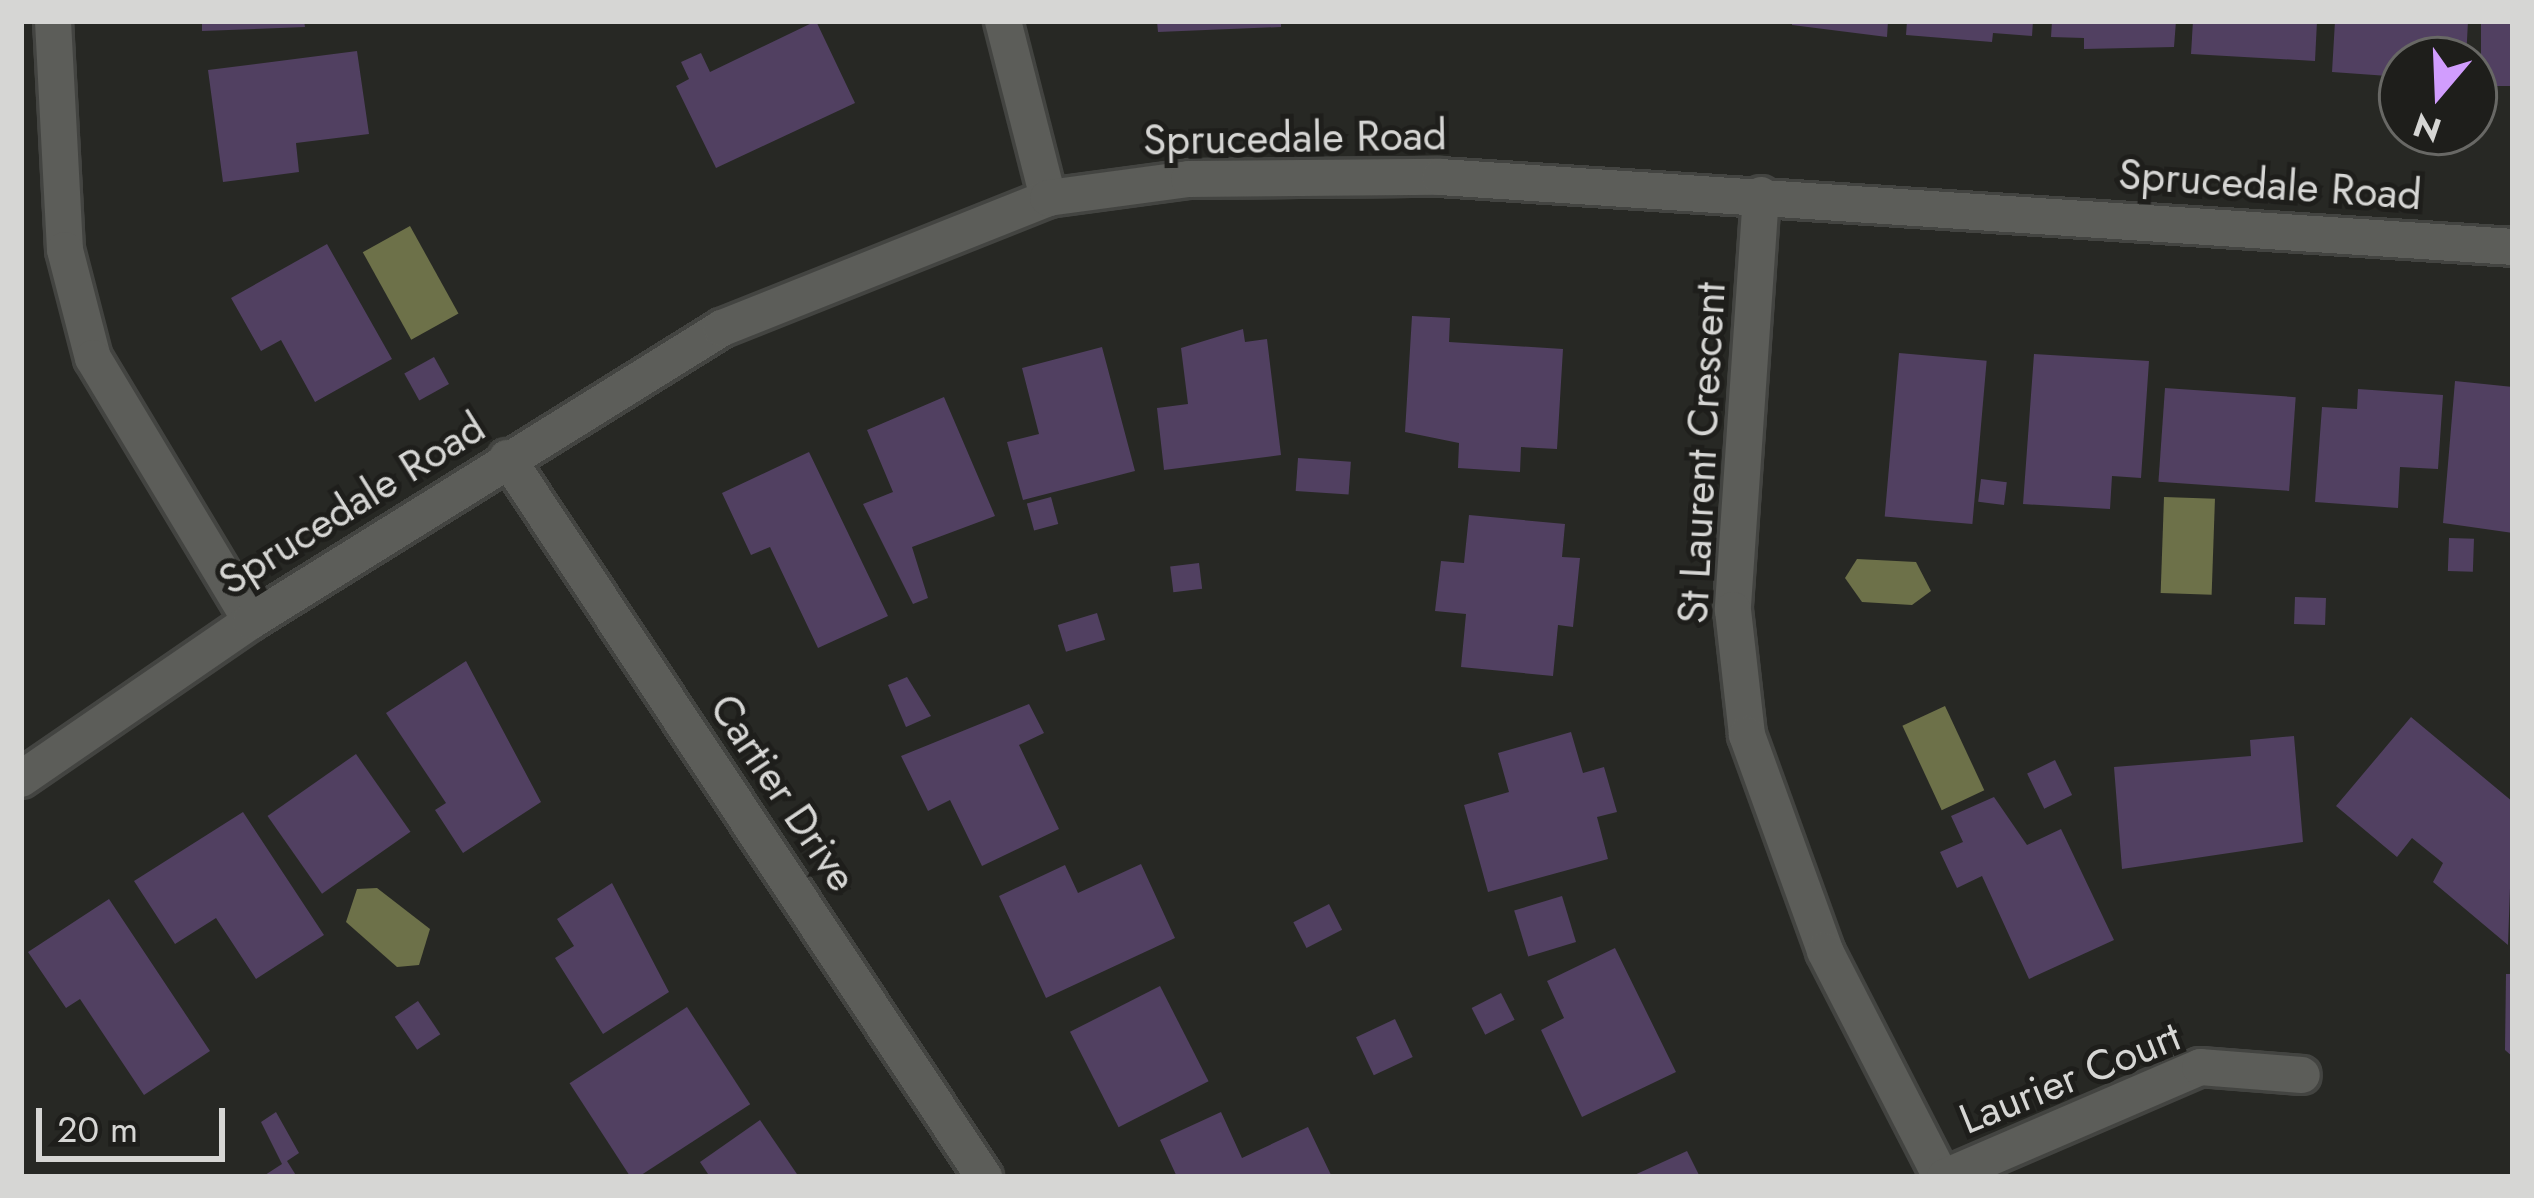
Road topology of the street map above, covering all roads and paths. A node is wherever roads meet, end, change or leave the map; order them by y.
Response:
1 (53, 21) edge
2 (1003, 21) edge
3 (1761, 196) junction
4 (1048, 198) junction
5 (2513, 247) edge
6 (507, 458) junction
7 (251, 621) junction
8 (21, 779) edge
9 (2302, 1075) dead end
10 (984, 1177) edge
11 (1943, 1177) edge

1 - 7 street
2 - 4 street
3 - 4 street, Sprucedale Road
3 - 5 street, Sprucedale Road
3 - 11 street, St Laurent Crescent
4 - 6 street, Sprucedale Road
6 - 7 street, Sprucedale Road
6 - 10 street, Cartier Drive
7 - 8 street, Sprucedale Road
9 - 11 street, Laurier Court

